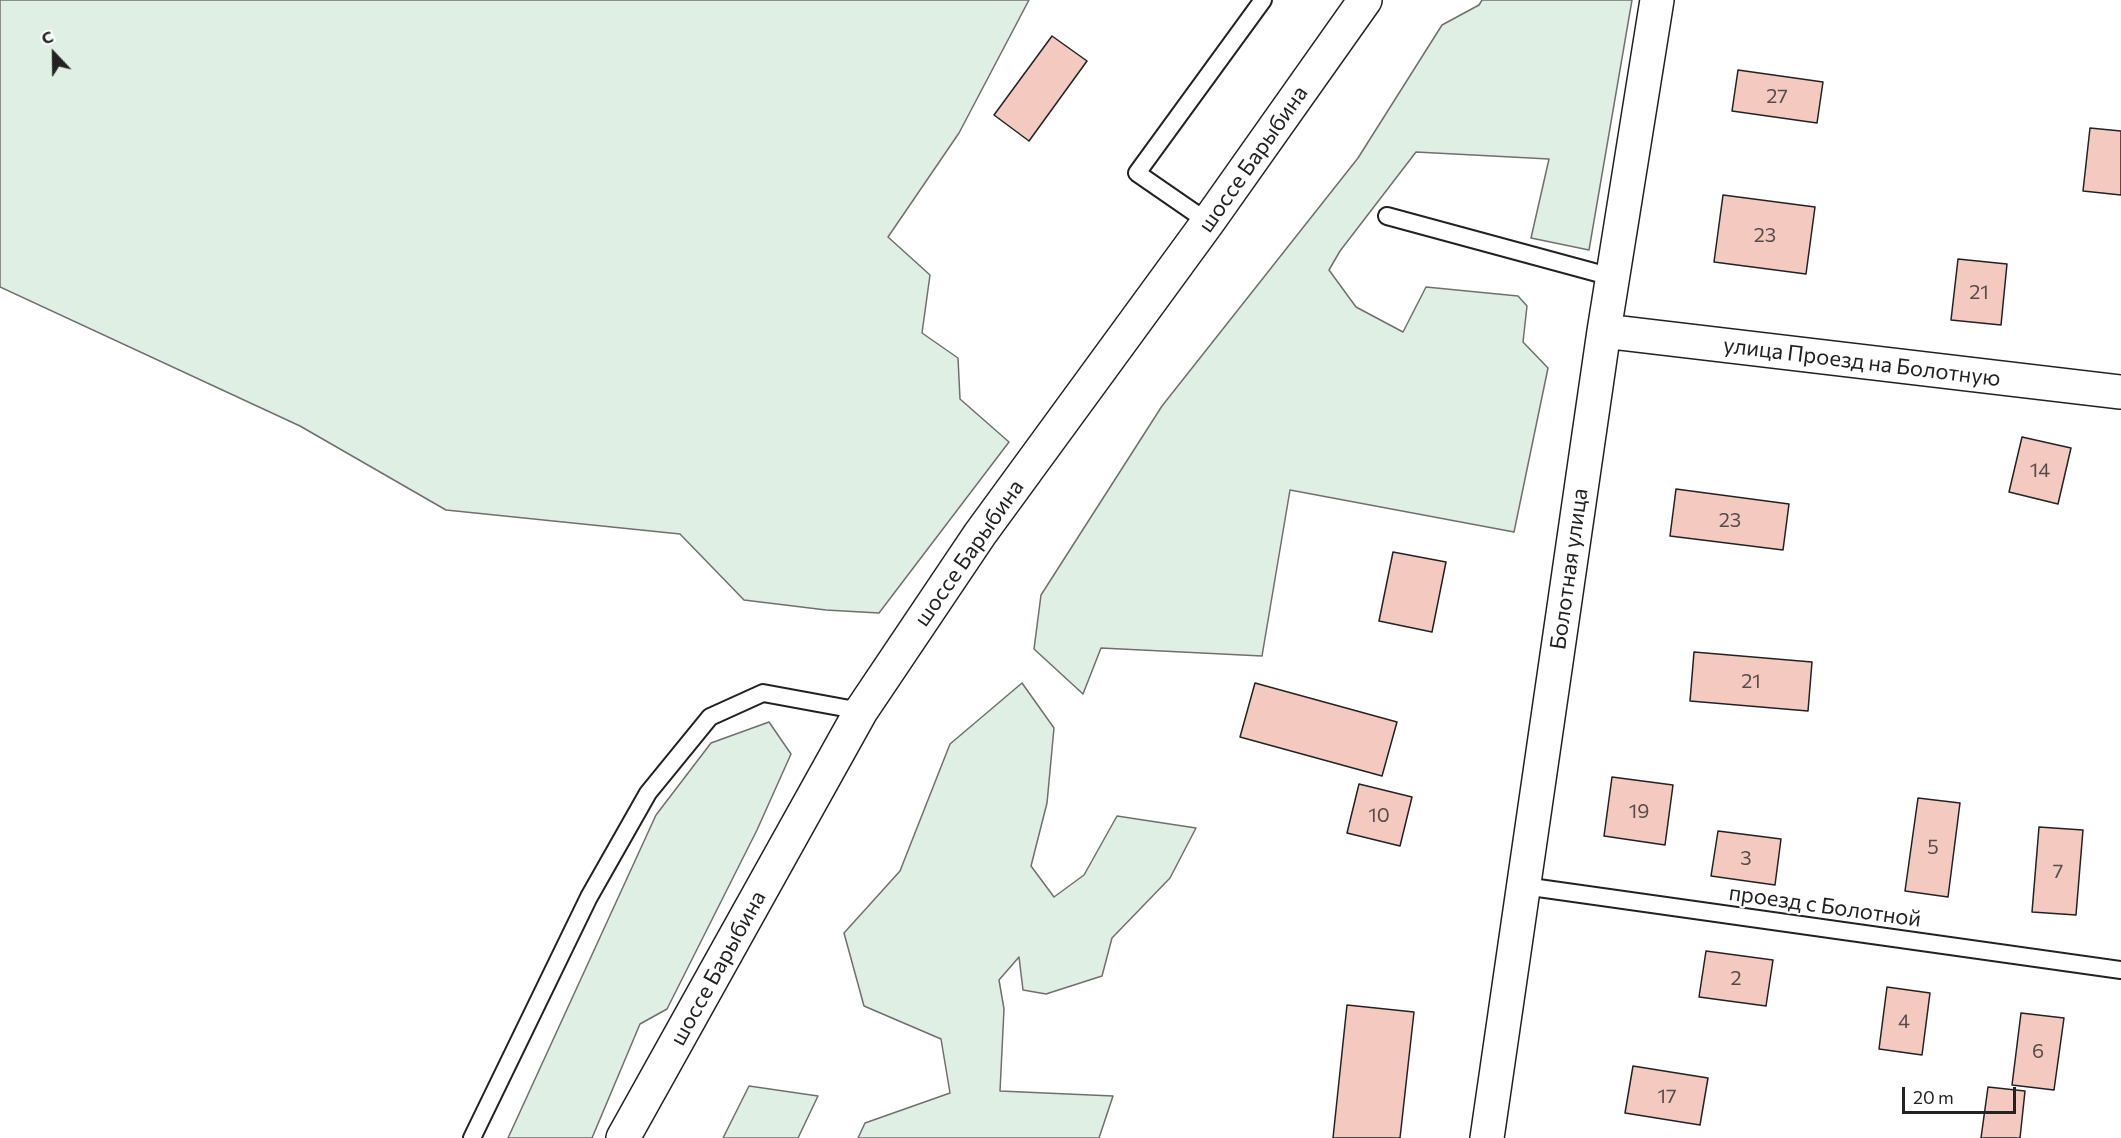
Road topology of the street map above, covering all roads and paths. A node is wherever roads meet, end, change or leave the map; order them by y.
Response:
1 (1263, 0) edge
2 (1365, 0) edge
3 (1657, 0) edge
4 (1387, 216) dead end
5 (1208, 222) junction
6 (1612, 277) junction
7 (1604, 331) junction
8 (2121, 392) edge
9 (861, 711) junction
10 (1524, 886) junction
11 (2121, 970) edge
12 (472, 1138) edge
13 (623, 1138) edge
14 (1487, 1138) edge

1 - 5 lane
2 - 5 street, шоссе Барыбина
3 - 6 street, Болотная улица
4 - 6 lane
5 - 9 street, шоссе Барыбина
6 - 7 street, Болотная улица
7 - 8 street, улица Проезд на Болотную
7 - 10 street, Болотная улица
9 - 12 lane
9 - 13 street, шоссе Барыбина
10 - 11 lane, проезд с Болотной
10 - 14 street, Болотная улица

